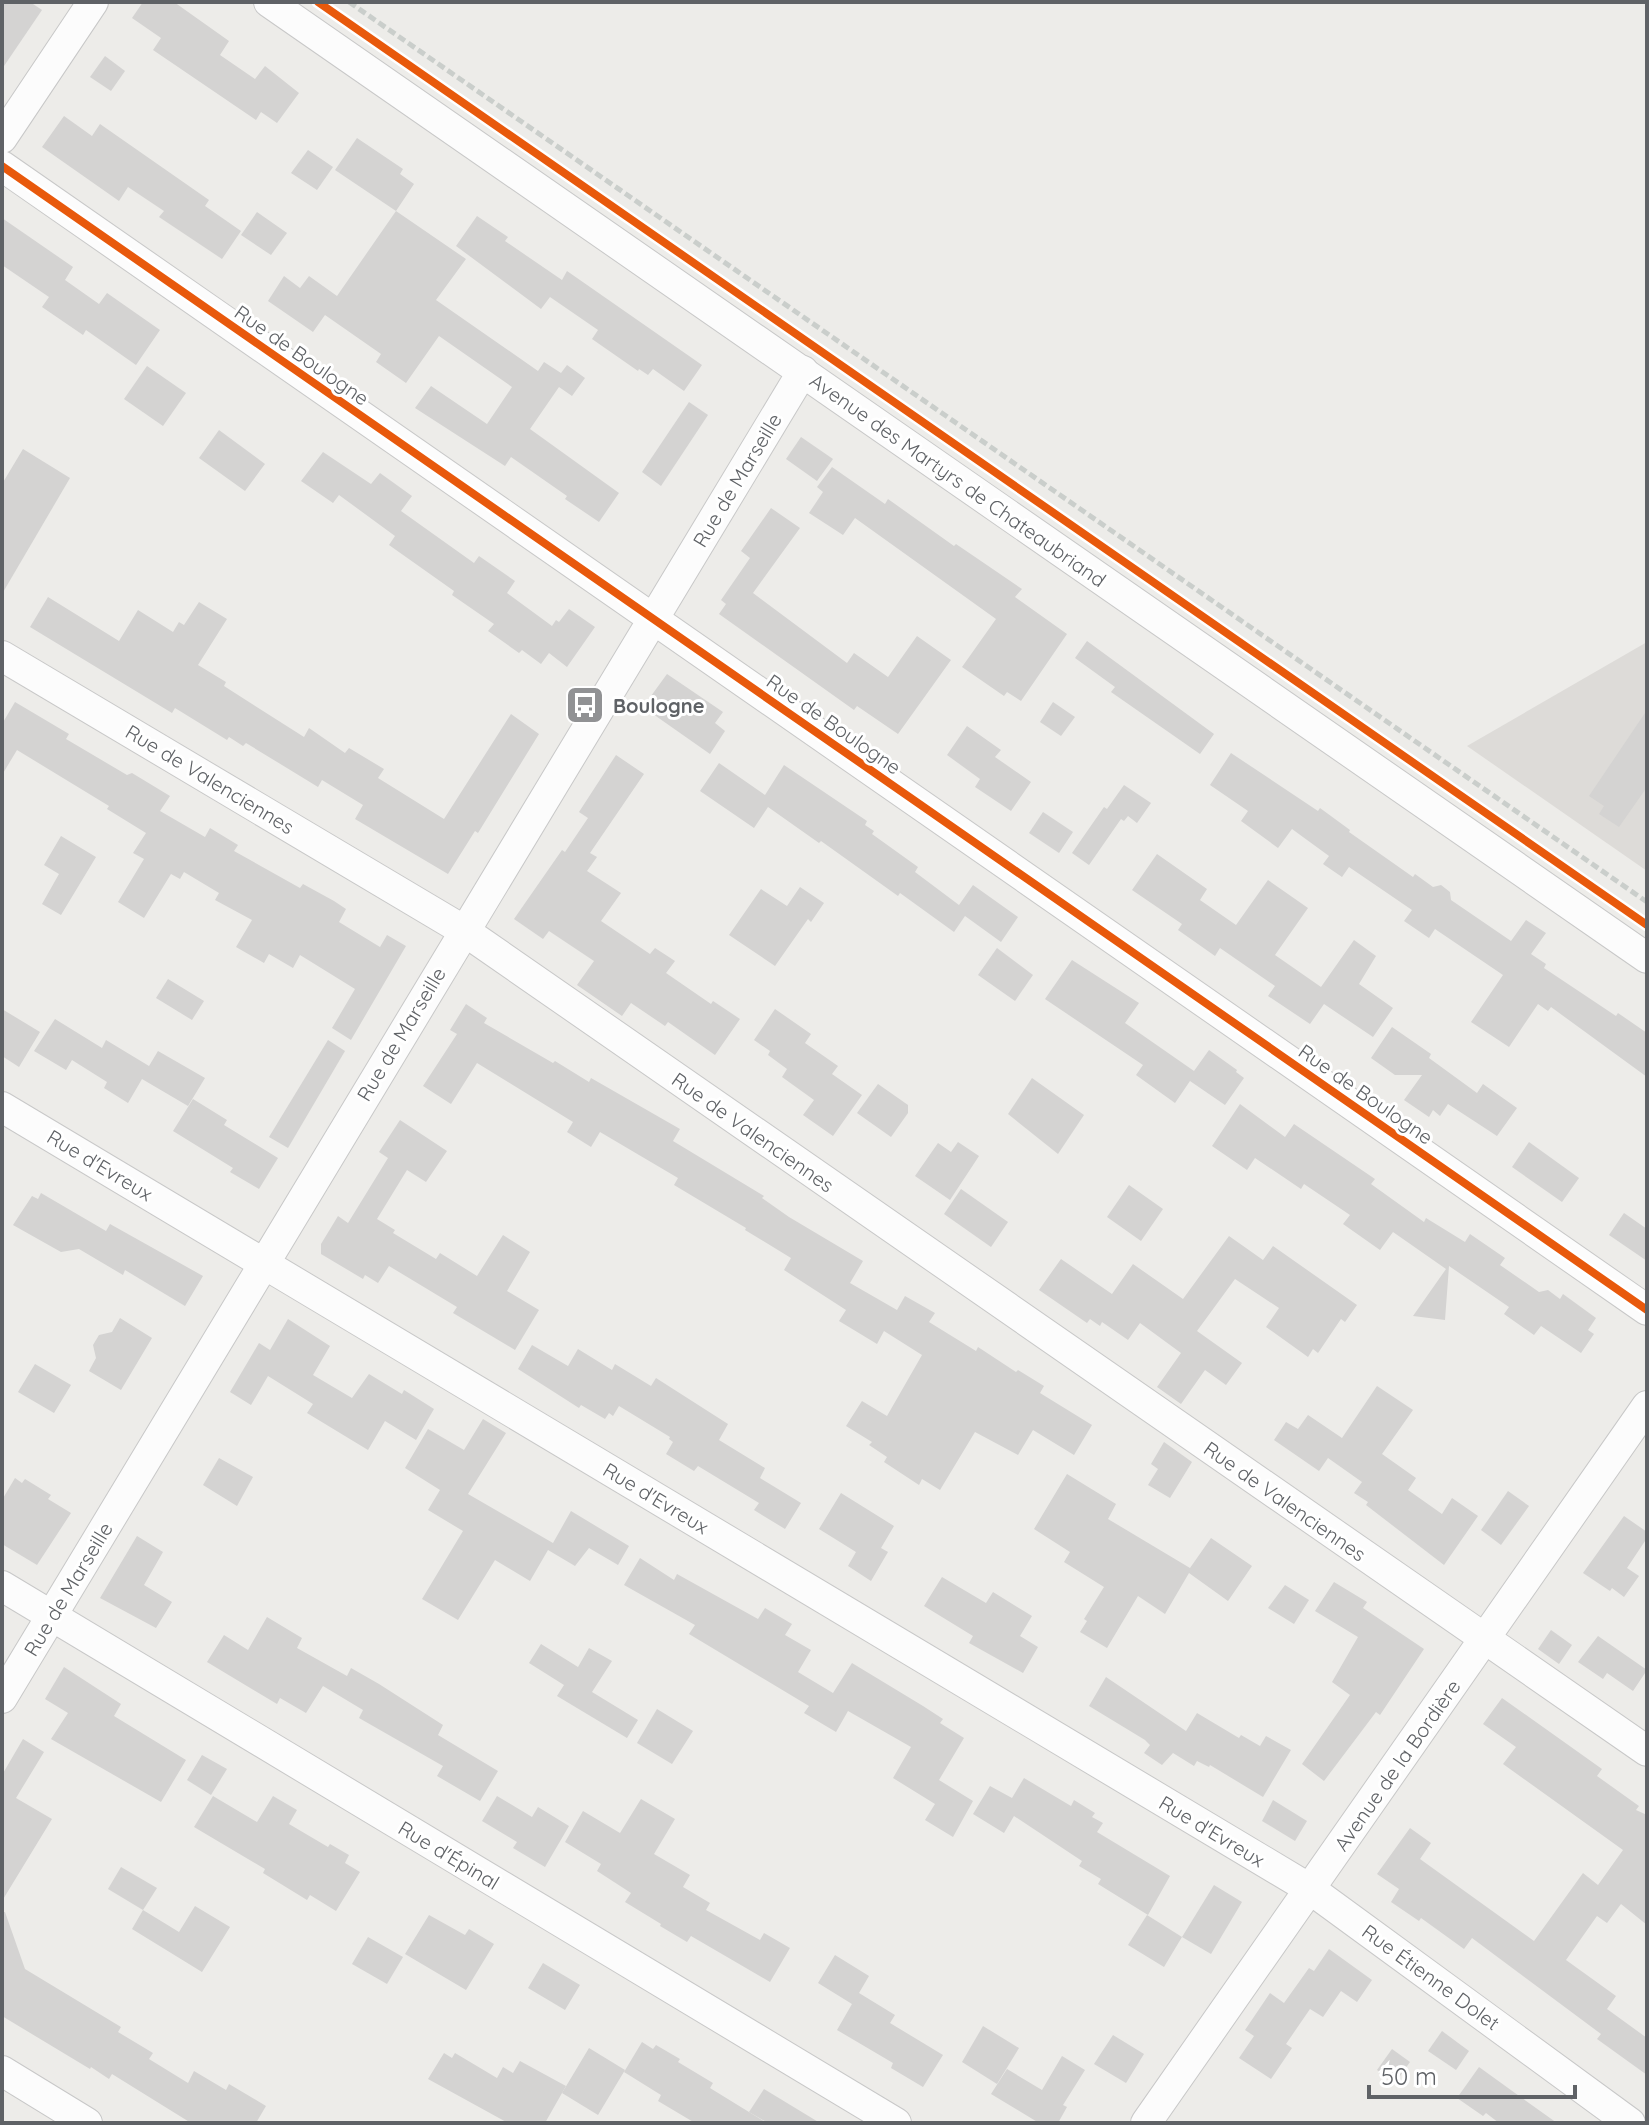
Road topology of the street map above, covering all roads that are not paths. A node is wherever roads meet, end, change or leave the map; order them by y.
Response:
1 (93, 2) edge
2 (269, 2) edge
3 (2, 138) edge
4 (2, 166) edge
5 (803, 371) junction
6 (652, 617) junction
7 (2, 656) edge
8 (463, 930) junction
9 (1647, 958) edge
10 (2, 1107) edge
11 (265, 1264) junction
12 (1647, 1310) edge
13 (1647, 1406) edge
14 (2, 1586) edge
15 (51, 1616) junction
16 (1484, 1639) junction
17 (2, 1698) edge
18 (1647, 1751) edge
19 (1310, 1889) junction
20 (2, 2071) edge
21 (87, 2123) edge
22 (896, 2123) edge
23 (1146, 2123) edge
24 (1630, 2123) edge

1 - 3 street
2 - 5 street, Avenue des Martyrs de Chateaubriand
4 - 6 street, Rue de Boulogne
5 - 6 street, Rue de Marseille
5 - 9 street, Avenue des Martyrs de Chateaubriand
6 - 8 street, Rue de Marseille
6 - 12 street, Rue de Boulogne
7 - 8 street, Rue de Valenciennes
8 - 11 street, Rue de Marseille
8 - 16 street, Rue de Valenciennes
10 - 11 street, Rue d'Evreux
11 - 15 street, Rue de Marseille
11 - 19 street, Rue d'Evreux
13 - 16 street, Avenue de la Bordière
14 - 15 street, Rue d'Épinal
15 - 17 street, Rue de Marseille
15 - 22 street, Rue d'Épinal
16 - 18 street, Rue de Valenciennes
16 - 19 street, Avenue de la Bordière
19 - 23 street, Avenue de la Bordière
19 - 24 street, Rue Étienne Dolet
20 - 21 street

